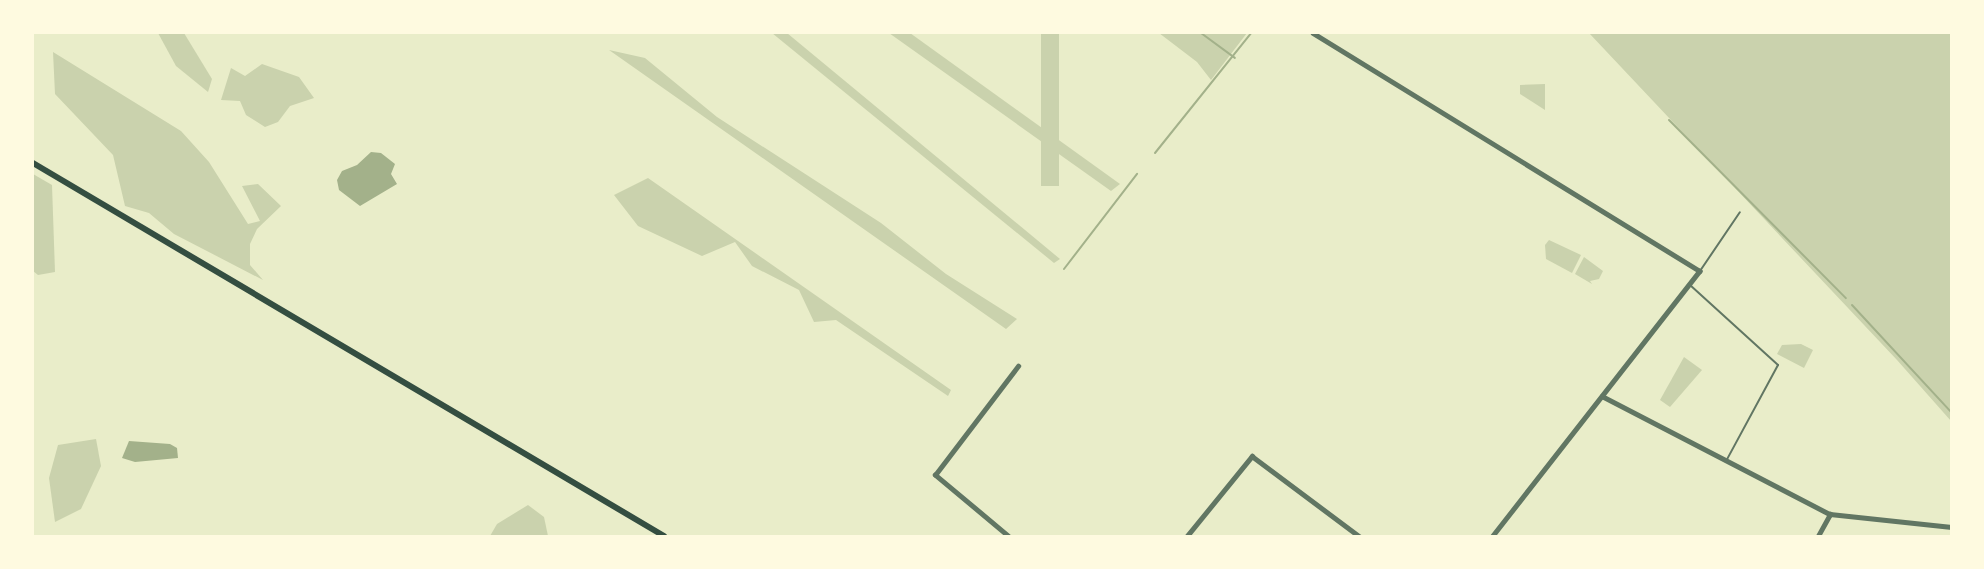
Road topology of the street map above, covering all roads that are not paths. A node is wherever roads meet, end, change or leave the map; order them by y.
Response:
1 (1313, 33) edge
2 (33, 163) edge
3 (1740, 212) dead end
4 (1700, 271) junction
5 (1690, 285) junction
6 (1018, 366) dead end
7 (1602, 396) junction
8 (1726, 462) junction
9 (1830, 513) junction
10 (1951, 527) edge
11 (663, 536) edge
12 (1008, 536) edge
13 (1187, 536) edge
14 (1359, 536) edge
15 (1493, 536) edge
16 (1818, 536) edge

1 - 4 street
2 - 11 main road
3 - 4 lane
4 - 5 street
5 - 7 street
5 - 8 lane
6 - 12 street
7 - 8 street
7 - 15 street
8 - 9 street
9 - 10 street
9 - 16 street
13 - 14 street

